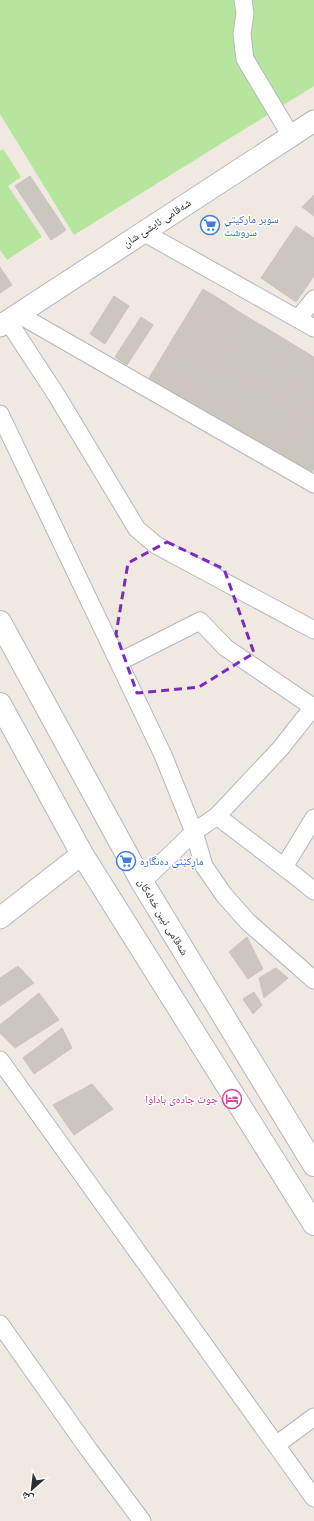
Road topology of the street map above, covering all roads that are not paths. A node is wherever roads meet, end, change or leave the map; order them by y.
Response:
1 (242, 0) edge
2 (314, 121) edge
3 (291, 136) junction
4 (143, 232) junction
5 (314, 298) edge
6 (298, 319) junction
7 (9, 320) edge
8 (314, 328) edge
9 (0, 414) edge
10 (314, 484) edge
11 (0, 622) edge
12 (314, 630) edge
13 (118, 662) junction
14 (0, 704) edge
15 (314, 706) edge
16 (217, 816) junction
17 (314, 818) edge
18 (194, 832) junction
19 (82, 854) junction
20 (284, 867) junction
21 (142, 882) junction
22 (314, 891) edge
23 (0, 918) edge
24 (314, 980) edge
25 (0, 1060) edge
26 (314, 1164) edge
27 (314, 1224) edge
28 (0, 1324) edge
29 (314, 1417) edge
30 (276, 1445) junction
31 (314, 1498) edge
32 (142, 1521) edge

1 - 3 street
2 - 3 street, شەقامی ئایشێ شان
3 - 4 street, شەقامی ئایشێ شان
4 - 6 street
4 - 7 street, شەقامی ئایشێ شان
5 - 6 street
6 - 8 street
7 - 10 street
7 - 12 street
9 - 13 street
11 - 21 main road, شەقامی ئیبن خەلەکان
13 - 15 street
13 - 18 street
14 - 19 main road
15 - 16 street
16 - 18 street
16 - 20 street
17 - 20 street
18 - 21 street
18 - 24 street
19 - 23 street
19 - 27 main road
20 - 22 street
21 - 26 main road, شەقامی ئیبن خەلەکان
25 - 30 street
28 - 32 street
29 - 30 street
30 - 31 street

